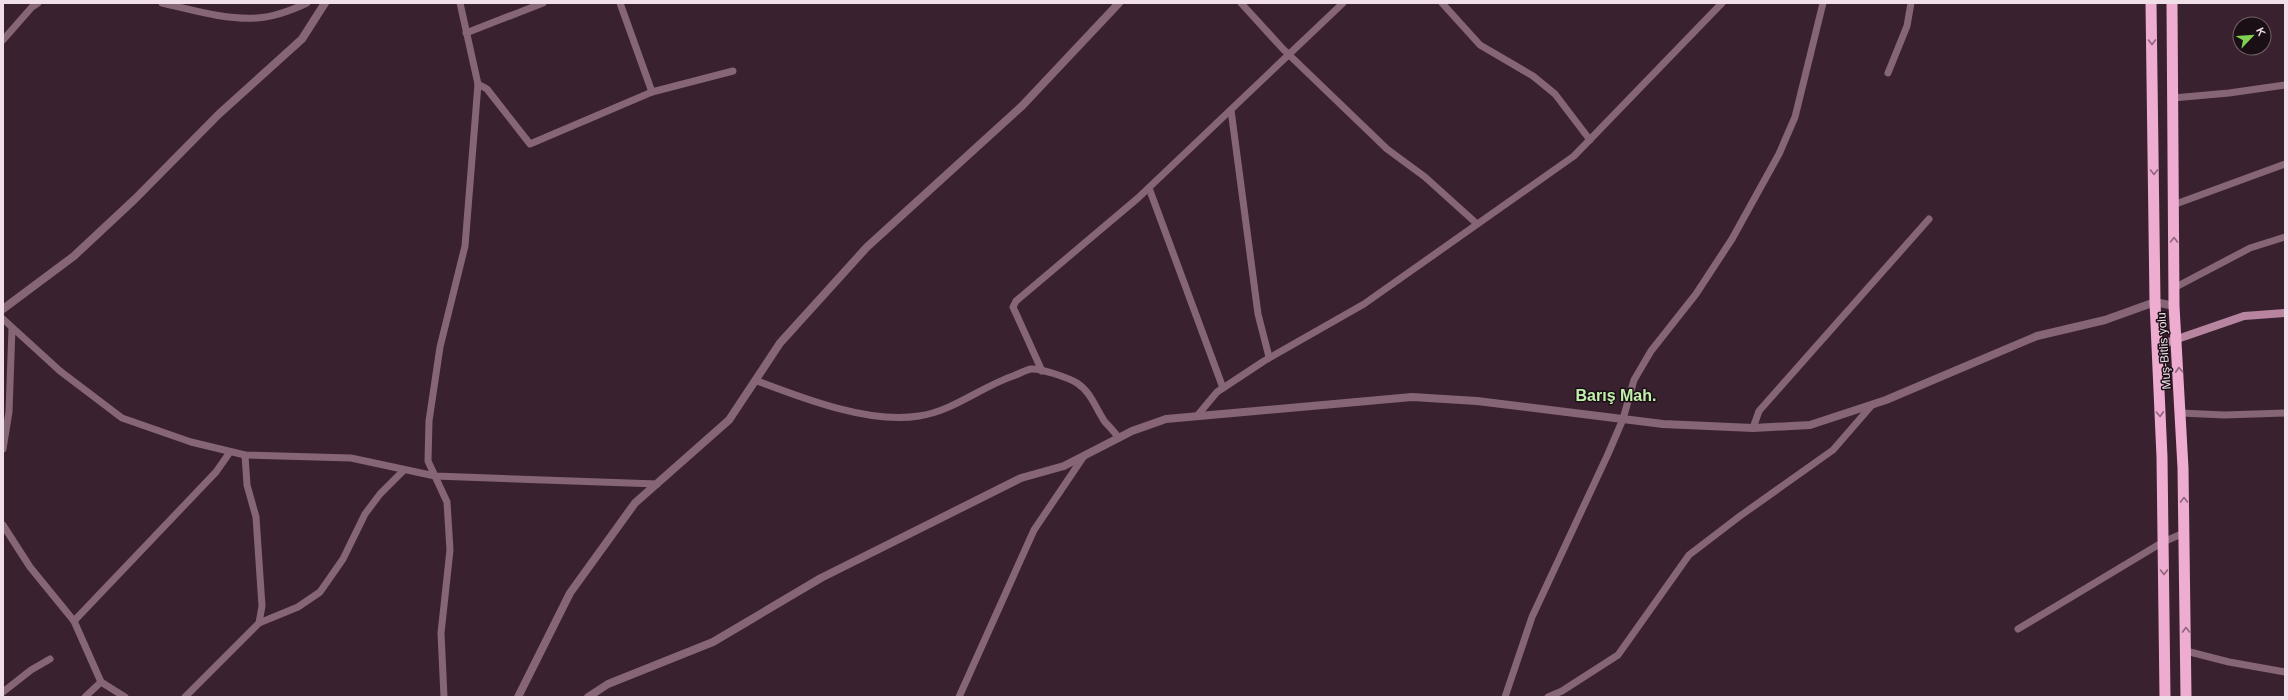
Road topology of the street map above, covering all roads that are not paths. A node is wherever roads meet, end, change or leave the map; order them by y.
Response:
1 (162, 3) edge
2 (307, 3) edge
3 (325, 3) edge
4 (460, 3) edge
5 (543, 3) edge
6 (620, 3) edge
7 (1119, 3) edge
8 (1241, 3) edge
9 (1343, 3) edge
10 (1442, 3) edge
11 (1722, 3) edge
12 (1823, 3) edge
13 (1911, 3) edge
14 (2151, 3) edge
15 (2172, 3) edge
16 (34, 4) edge
17 (466, 34) junction
18 (3, 40) edge
19 (1288, 54) junction
20 (733, 71) dead end
21 (1888, 73) dead end
22 (478, 84) junction
23 (2285, 85) edge
24 (652, 92) junction
25 (2173, 98) junction
26 (1231, 110) junction
27 (1590, 140) junction
28 (2285, 164) edge
29 (1149, 188) junction
30 (2173, 205) junction
31 (1929, 219) dead end
32 (1476, 223) junction
33 (2285, 237) edge
34 (2174, 288) junction
35 (2156, 302) junction
36 (2174, 306) junction
37 (3, 309) edge
38 (2285, 313) edge
39 (3, 319) edge
40 (12, 328) junction
41 (2177, 338) junction
42 (2157, 346) junction
43 (1269, 358) junction
44 (1042, 371) junction
45 (755, 380) junction
46 (1223, 388) junction
47 (1872, 405) junction
48 (2181, 413) junction
49 (2285, 413) edge
50 (1197, 416) junction
51 (1623, 419) junction
52 (1753, 428) junction
53 (1119, 438) junction
54 (3, 449) edge
55 (230, 452) junction
56 (245, 455) junction
57 (1084, 456) junction
58 (403, 470) junction
59 (435, 476) junction
60 (657, 484) junction
61 (3, 525) edge
62 (2184, 533) junction
63 (2163, 542) junction
64 (74, 621) junction
65 (259, 623) junction
66 (2018, 629) dead end
67 (2186, 651) junction
68 (50, 659) dead end
69 (2285, 672) edge
70 (101, 682) junction
71 (3, 692) edge
72 (85, 697) edge
73 (125, 697) edge
74 (185, 697) edge
75 (444, 697) edge
76 (518, 697) edge
77 (588, 697) edge
78 (959, 697) edge
79 (1505, 697) edge
80 (1548, 697) edge
81 (2166, 697) edge
82 (2186, 697) edge

1 - 2 street
3 - 37 street
4 - 17 street
5 - 17 street
6 - 24 street
7 - 45 street
8 - 19 street
9 - 19 street
10 - 27 street
11 - 27 street
12 - 51 street
13 - 21 street
14 -> 35 highway, Muş-Bitlis yolu
15 - 25 highway, Muş-Bitlis yolu
16 - 18 street
17 - 22 street
19 - 26 street
19 - 32 street
20 - 24 street
22 - 24 street
22 - 59 street
23 - 25 street
25 - 30 highway, Muş-Bitlis yolu
26 - 29 street
26 - 43 street
27 - 32 street
28 - 30 street
29 - 44 street
29 - 46 street
34 -> 30 highway, Muş-Bitlis yolu
31 - 52 street
32 - 43 street
33 - 34 street
34 - 36 highway, Muş-Bitlis yolu
35 - 36 street
35 - 42 highway, Muş-Bitlis yolu
35 - 47 street
36 - 41 highway, Muş-Bitlis yolu
38 - 41 main road
39 - 40 street
40 - 54 street
40 - 55 street
41 - 42 main road
48 -> 41 highway, Muş-Bitlis yolu
42 -> 63 highway, Muş-Bitlis yolu
43 - 46 street
44 - 45 street
44 - 53 street
45 - 60 street
46 - 50 street
47 - 52 street
47 - 80 street
48 - 49 street
62 -> 48 highway, Muş-Bitlis yolu
50 - 51 street
50 - 53 street
51 - 52 street
51 - 79 street
53 - 57 street
55 - 56 street
55 - 64 street
56 - 58 street
56 - 65 street
57 - 77 street
57 - 78 street
58 - 59 street
58 - 65 street
59 - 60 street
59 - 75 street
60 - 76 street
61 - 64 street
62 - 63 street
67 -> 62 highway, Muş-Bitlis yolu
63 - 66 street
63 -> 81 highway, Muş-Bitlis yolu
64 - 70 street
65 - 74 street
67 - 69 street
67 - 82 highway, Muş-Bitlis yolu
68 - 71 street
70 - 72 street
70 - 73 street

